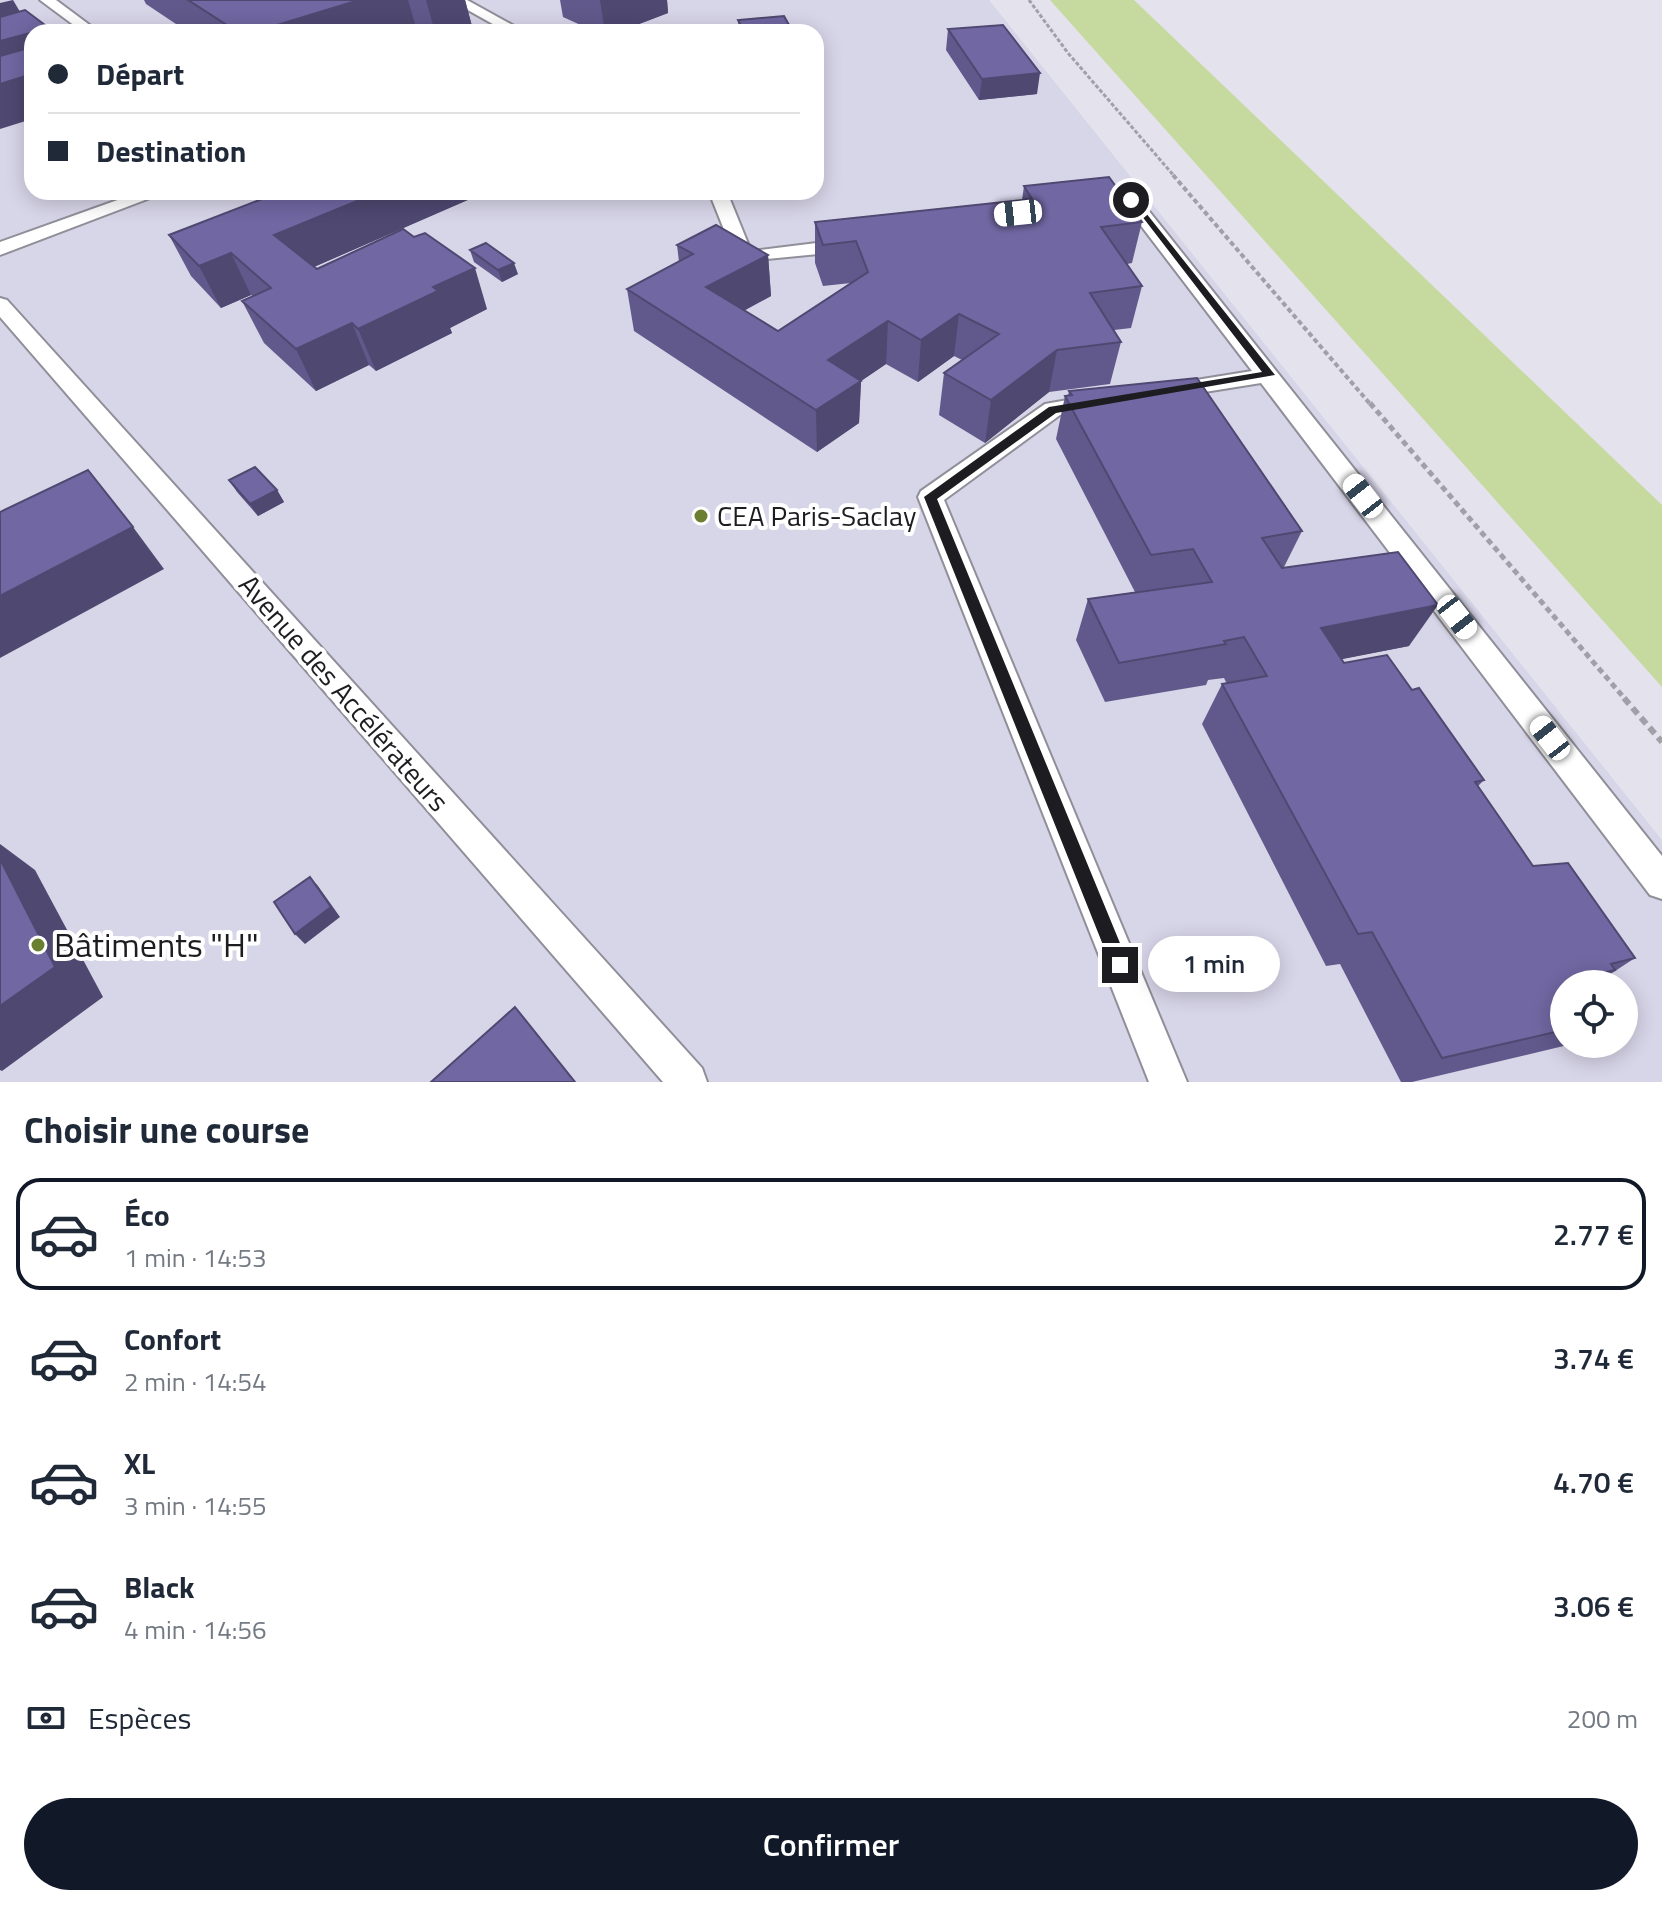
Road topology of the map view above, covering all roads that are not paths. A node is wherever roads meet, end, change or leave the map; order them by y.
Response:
1 (47, 0) edge
2 (457, 0) edge
3 (81, 24) edge
4 (507, 24) edge
5 (135, 200) edge
6 (721, 200) edge
7 (1069, 207) edge
8 (879, 241) edge
9 (0, 249) edge
10 (0, 304) edge
11 (1270, 375) junction
12 (1662, 883) edge
13 (688, 1082) edge
14 (1168, 1082) edge

1 - 3 lane
2 - 4 lane
5 - 9 lane
6 - 8 lane
7 - 11 lane
10 - 13 lane, Avenue des Accélérateurs
11 - 12 lane
11 - 14 lane

